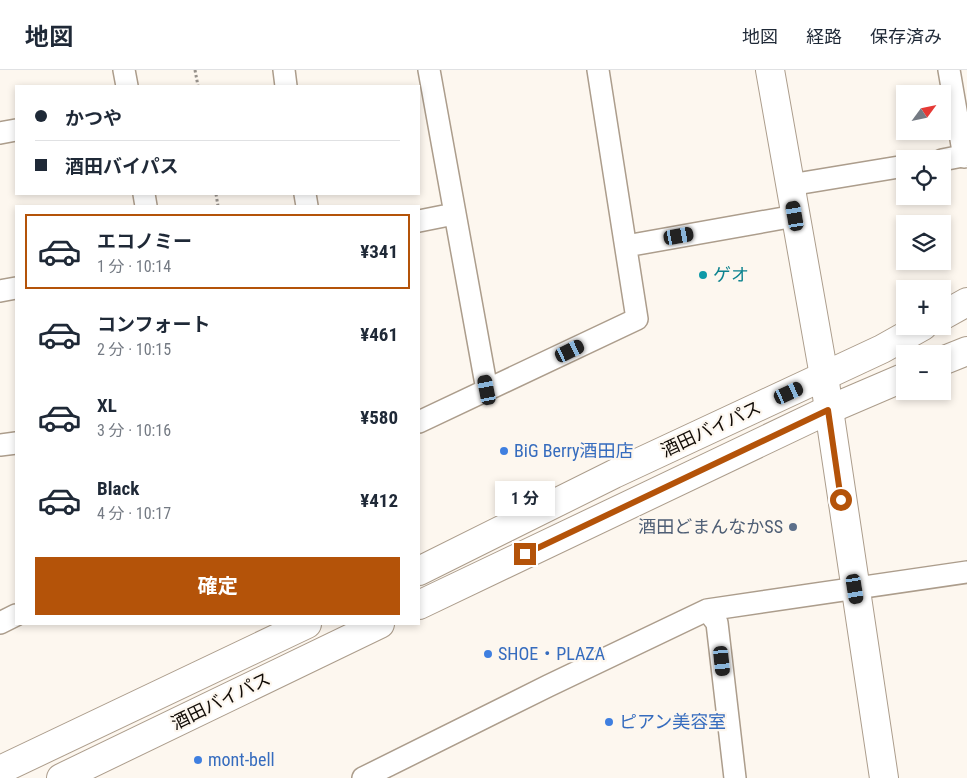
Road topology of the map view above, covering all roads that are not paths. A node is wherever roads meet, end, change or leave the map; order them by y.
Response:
1 (124, 70) edge
2 (284, 70) edge
3 (429, 70) edge
4 (598, 70) edge
5 (770, 70) edge
6 (949, 70) edge
7 (127, 85) edge
8 (286, 85) edge
9 (15, 130) edge
10 (0, 133) edge
11 (966, 156) edge
12 (951, 158) edge
13 (896, 167) edge
14 (790, 185) junction
15 (454, 214) junction
16 (795, 216) junction
17 (420, 221) edge
18 (626, 246) junction
19 (15, 288) edge
20 (0, 291) edge
21 (967, 302) edge
22 (951, 311) edge
23 (905, 335) edge
24 (967, 351) edge
25 (951, 357) edge
26 (824, 376) junction
27 (896, 381) edge
28 (487, 390) junction
29 (828, 410) junction
30 (420, 422) edge
31 (15, 442) edge
32 (0, 445) edge
33 (420, 570) edge
34 (967, 572) edge
35 (855, 589) junction
36 (420, 605) edge
37 (707, 610) junction
38 (15, 616) edge
39 (0, 623) edge
40 (305, 625) edge
41 (378, 625) edge
42 (0, 770) edge
43 (731, 777) edge
44 (61, 778) edge
45 (363, 778) edge
46 (884, 778) edge

1 - 7 street
2 - 8 street
3 - 15 street
4 - 18 street
5 - 14 main road
6 - 11 street
9 - 10 street
11 - 12 street
13 - 14 street
14 - 16 main road
15 - 17 street
15 - 28 street
16 - 18 street
16 - 26 main road
18 - 28 street
19 - 20 street
21 - 22 main road
23 - 26 main road, 酒田バイパス
24 - 25 main road
26 - 29 main road
26 - 33 main road, 酒田バイパス
27 - 29 main road, 酒田バイパス
28 - 30 street
29 - 35 main road
29 - 36 main road, 酒田バイパス
31 - 32 street
34 - 35 street
35 - 37 street
35 - 46 main road
37 - 43 street
37 - 45 street
38 - 39 street
40 - 42 main road, 酒田バイパス
41 - 44 main road, 酒田バイパス

